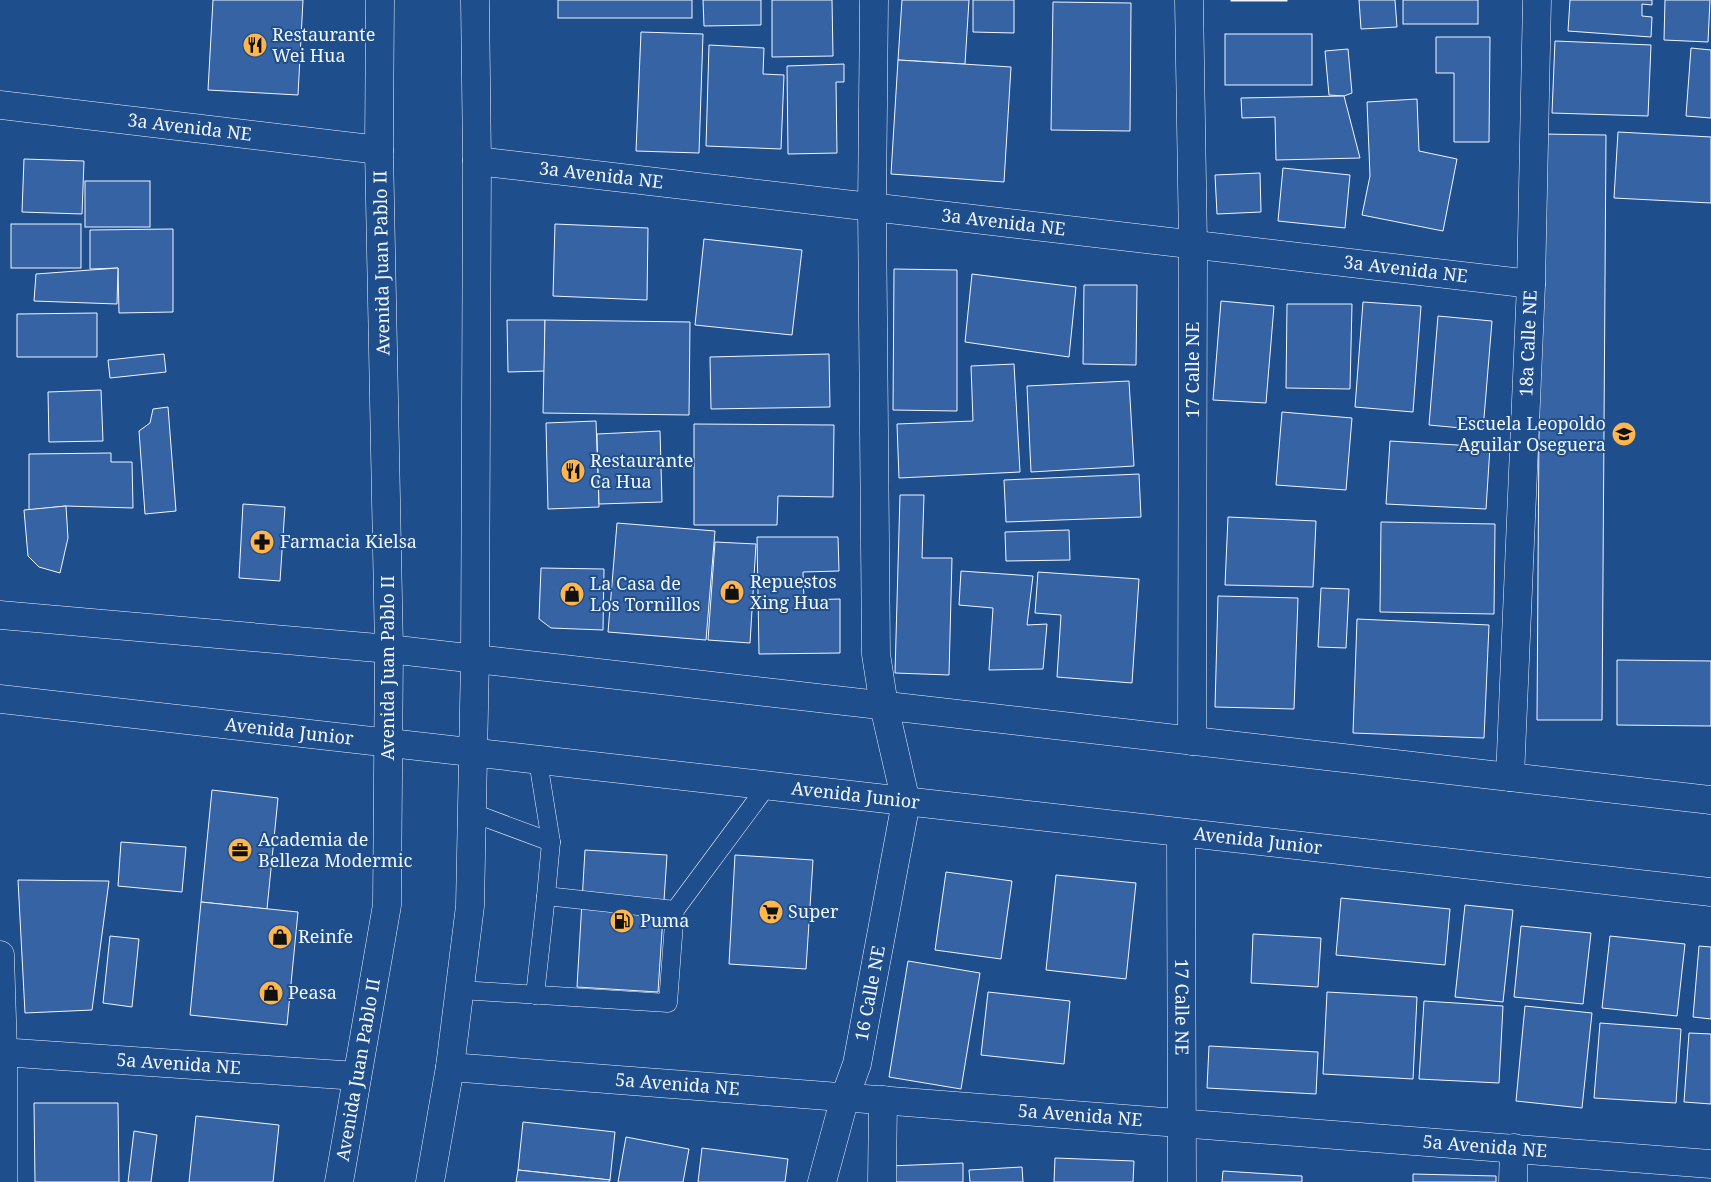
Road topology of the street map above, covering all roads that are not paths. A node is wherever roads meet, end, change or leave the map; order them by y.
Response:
1 (380, 0) edge
2 (475, 0) edge
3 (874, 0) edge
4 (1189, 0) edge
5 (1537, 0) edge
6 (0, 105) edge
7 (379, 150) junction
8 (477, 161) junction
9 (872, 207) junction
10 (1193, 244) junction
11 (1531, 284) junction
12 (0, 615) edge
13 (389, 649) junction
14 (475, 659) junction
15 (0, 699) edge
16 (884, 706) junction
17 (1192, 741) junction
18 (390, 744) junction
19 (473, 753) junction
20 (538, 761) junction
21 (1510, 777) junction
22 (767, 786) junction
23 (1711, 800) edge
24 (906, 802) junction
25 (472, 813) junction
26 (1181, 832) junction
27 (551, 842) junction
28 (1711, 892) edge
29 (546, 896) junction
30 (675, 910) junction
31 (0, 955) edge
32 (460, 990) junction
33 (535, 995) junction
34 (1, 1052) edge
35 (450, 1067) junction
36 (357, 1076) junction
37 (845, 1098) junction
38 (883, 1100) junction
39 (1182, 1123) junction
40 (1514, 1148) junction
41 (1711, 1164) edge
42 (3, 1182) edge
43 (339, 1182) edge
44 (430, 1182) edge
45 (822, 1182) edge
46 (882, 1182) edge
47 (1182, 1182) edge
48 (1513, 1182) edge

1 - 7 main road, Avenida Juan Pablo II
2 - 8 main road
3 - 9 main road
4 - 10 main road, 17 Calle NE
5 - 11 main road, 18a Calle NE
6 - 7 main road, 3a Avenida NE
7 - 13 main road, Avenida Juan Pablo II
8 - 9 main road, 3a Avenida NE
8 - 14 main road
9 - 10 main road, 3a Avenida NE
9 - 16 main road
10 - 11 main road, 3a Avenida NE
10 - 17 main road, 17 Calle NE
11 - 21 main road, 18a Calle NE
12 - 13 main road
13 - 14 main road
13 - 18 main road, Avenida Juan Pablo II
14 - 16 main road
14 - 19 main road
15 - 18 main road, Avenida Junior
16 - 17 main road
16 - 24 main road
17 - 21 main road
18 - 19 main road, Avenida Junior
18 - 36 main road, Avenida Juan Pablo II
19 - 20 main road, Avenida Junior
19 - 25 main road
20 - 22 main road, Avenida Junior
20 - 27 lane
21 - 23 main road
22 - 24 main road, Avenida Junior
22 - 30 lane
24 - 26 main road, Avenida Junior
24 - 37 main road, 16 Calle NE
25 - 27 lane
25 - 32 main road
26 - 28 main road, Avenida Junior
26 - 39 main road, 17 Calle NE
27 - 29 lane
29 - 30 lane
29 - 33 lane
30 - 33 lane
31 - 34 main road
32 - 33 lane
32 - 35 main road
34 - 36 main road, 5a Avenida NE
34 - 42 main road
35 - 37 main road, 5a Avenida NE
35 - 44 main road
36 - 43 main road, Avenida Juan Pablo II
37 - 38 main road, 5a Avenida NE
37 - 45 main road, 16 Calle NE
38 - 39 main road, 5a Avenida NE
38 - 46 main road
39 - 40 main road, 5a Avenida NE
39 - 47 main road, 17 Calle NE
40 - 41 main road, 5a Avenida NE
40 - 48 main road

